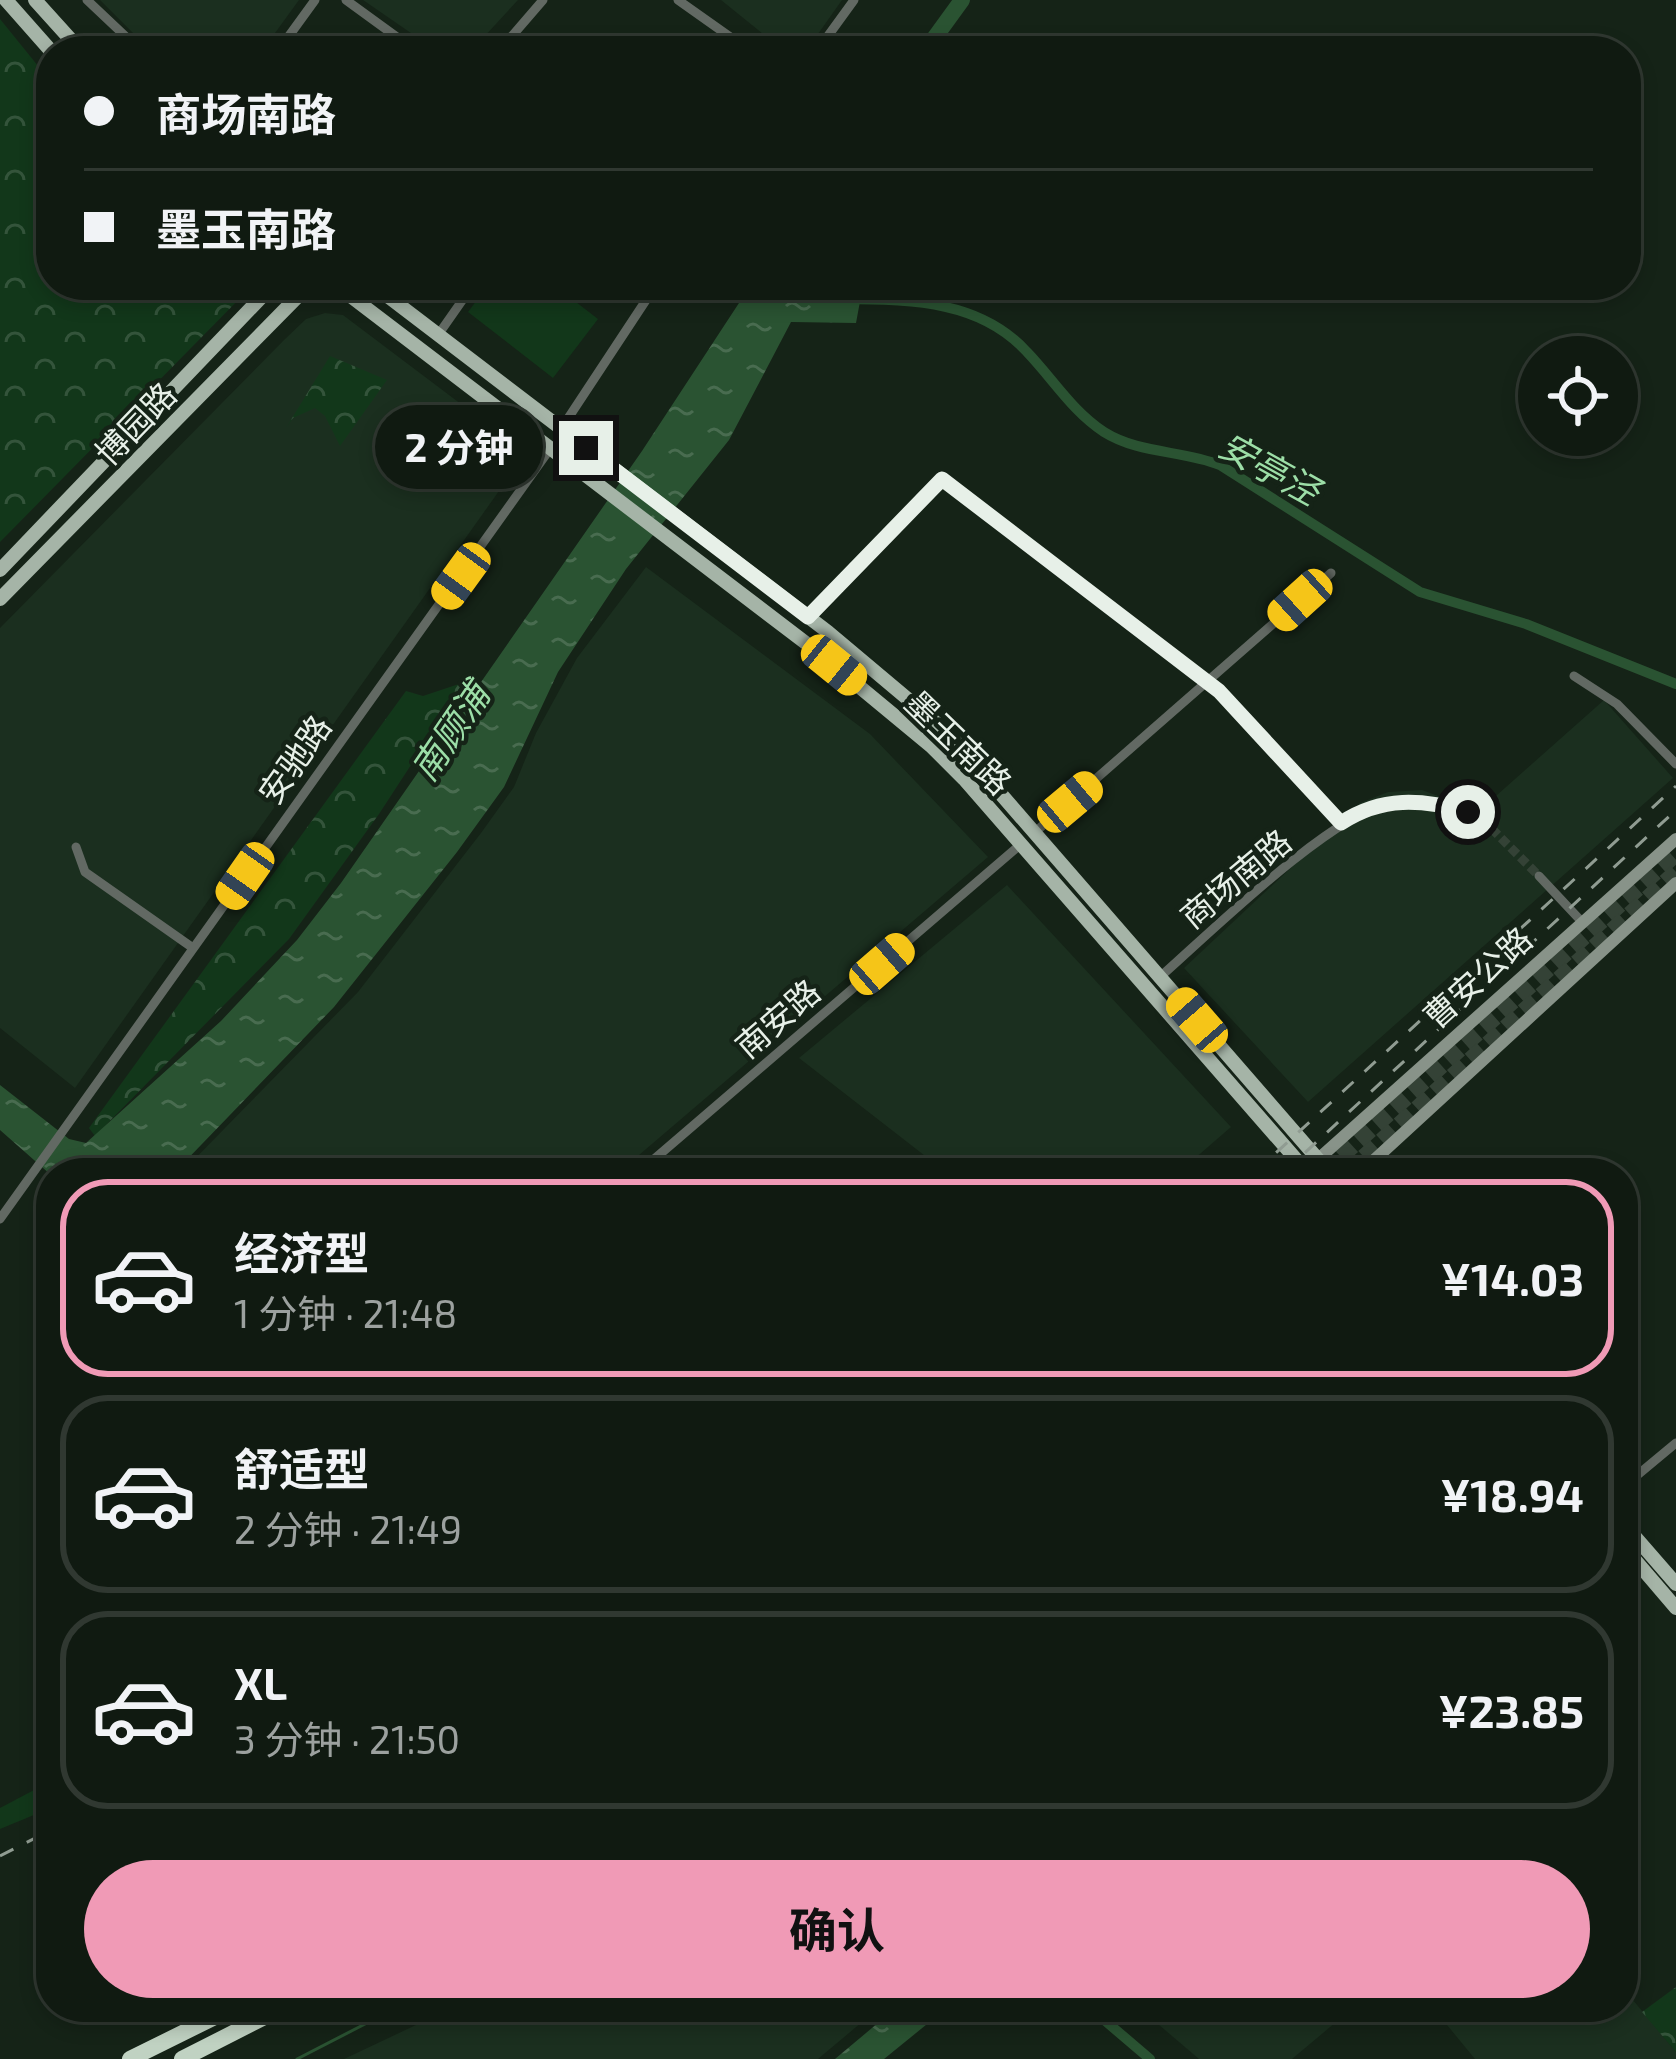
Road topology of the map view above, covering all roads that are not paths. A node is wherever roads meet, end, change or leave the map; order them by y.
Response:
1 (6, 0) edge
2 (35, 0) edge
3 (87, 0) edge
4 (316, 0) edge
5 (346, 0) edge
6 (543, 0) edge
7 (679, 0) edge
8 (854, 0) edge
9 (38, 36) edge
10 (67, 36) edge
11 (125, 36) edge
12 (289, 36) edge
13 (395, 36) edge
14 (512, 36) edge
15 (729, 36) edge
16 (828, 36) edge
17 (259, 300) edge
18 (294, 300) edge
19 (356, 300) edge
20 (392, 300) edge
21 (462, 300) edge
22 (646, 300) edge
23 (438, 335) junction
24 (561, 429) junction
25 (550, 449) junction
26 (0, 570) edge
27 (1330, 573) dead end
28 (0, 599) edge
29 (808, 617) junction
30 (1574, 676) dead end
31 (1209, 683) junction
32 (1676, 764) edge
33 (1483, 819) tunnel mouth
34 (1341, 823) junction
35 (1036, 832) junction
36 (1676, 839) edge
37 (1021, 844) junction
38 (76, 848) dead end
39 (1539, 876) tunnel mouth
40 (1676, 884) edge
41 (1582, 923) junction
42 (193, 948) junction
43 (1160, 977) junction
44 (44, 1158) edge
45 (655, 1158) edge
46 (1298, 1158) edge
47 (1300, 1158) edge
48 (1320, 1158) edge
49 (1376, 1158) edge
50 (36, 1170) edge
51 (0, 1219) edge
52 (1676, 1443) edge
53 (1638, 1475) edge
54 (1638, 1540) edge
55 (1638, 1563) edge
56 (1676, 1584) edge
57 (1676, 1607) edge
58 (205, 2022) edge
59 (255, 2022) edge
60 (130, 2059) edge
61 (182, 2059) edge

1 - 9 main road
2 - 10 main road
3 - 11 street
4 - 12 street
5 - 13 street
6 - 14 street
7 - 15 street
8 - 16 street
17 - 26 main road, 博园路
18 - 28 main road, 博园路
19 - 25 main road, 墨玉南路
20 - 23 main road, 墨玉南路
21 - 23 street
22 - 24 street
23 - 24 main road, 墨玉南路
24 - 29 main road, 墨玉南路
25 - 37 main road, 墨玉南路
25 - 42 street, 安驰路
27 - 31 street, 南安路
29 - 31 street
29 - 35 main road, 墨玉南路
30 - 32 street
31 - 34 street
31 - 35 street, 南安路
33 - 34 street, 商场南路
34 - 43 street, 商场南路
35 - 37 street, 南安路
35 - 43 main road, 墨玉南路
36 - 41 main road, 曹安公路
37 - 45 street, 南安路
37 - 46 main road, 墨玉南路
38 - 42 street
39 - 41 street
40 - 49 main road, 曹安公路
41 - 48 main road, 曹安公路
42 - 44 street, 安驰路
43 - 47 main road, 墨玉南路
50 - 51 street, 安驰路
52 - 53 street
54 - 56 main road
55 - 57 main road
58 - 60 highway
59 - 61 highway

